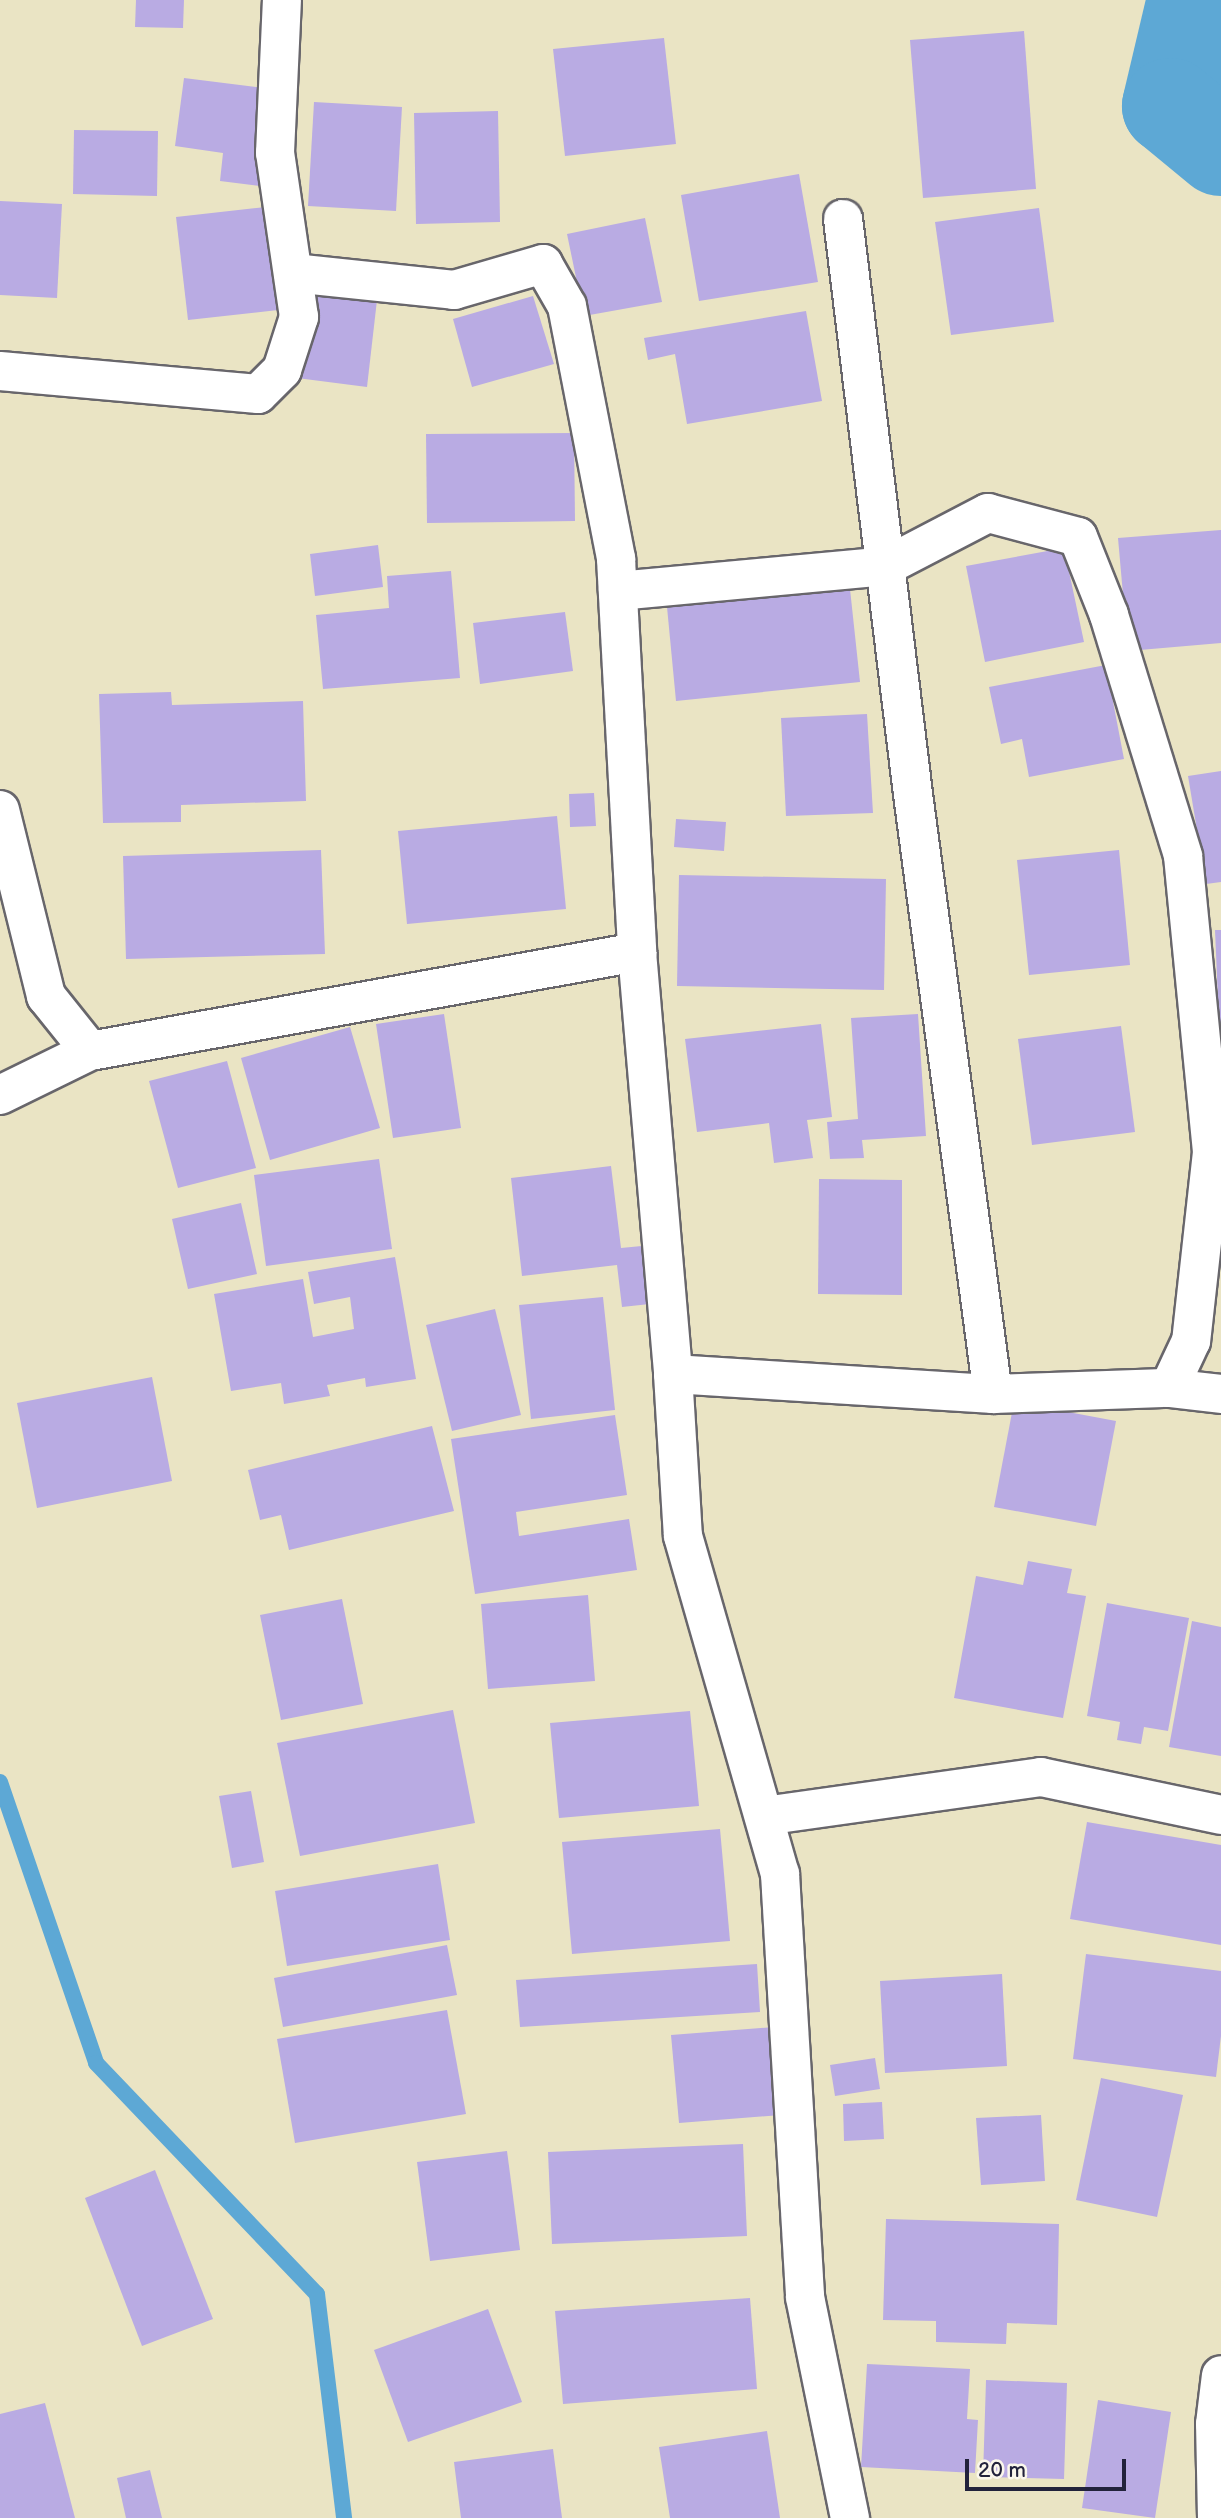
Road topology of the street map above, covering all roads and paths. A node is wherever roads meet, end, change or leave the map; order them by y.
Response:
1 (282, 0) edge
2 (843, 219) dead end
3 (293, 272) junction
4 (0, 371) edge
5 (886, 566) junction
6 (618, 591) junction
7 (0, 810) edge
8 (637, 951) junction
9 (90, 1051) junction
10 (0, 1095) edge
11 (673, 1374) junction
12 (1169, 1388) junction
13 (993, 1394) junction
14 (1221, 1394) edge
15 (1221, 1815) edge
16 (764, 1816) junction
17 (1221, 2375) edge
18 (850, 2518) edge
19 (1217, 2518) edge

1 - 3 street
2 - 5 street
3 - 4 street
3 - 6 street
5 - 6 street
5 - 12 street
5 - 13 street
6 - 8 street
7 - 9 street
8 - 9 street
8 - 11 street
9 - 10 street
11 - 13 street
11 - 16 street
12 - 13 street
12 - 14 street
15 - 16 street
16 - 18 street
17 - 19 street

